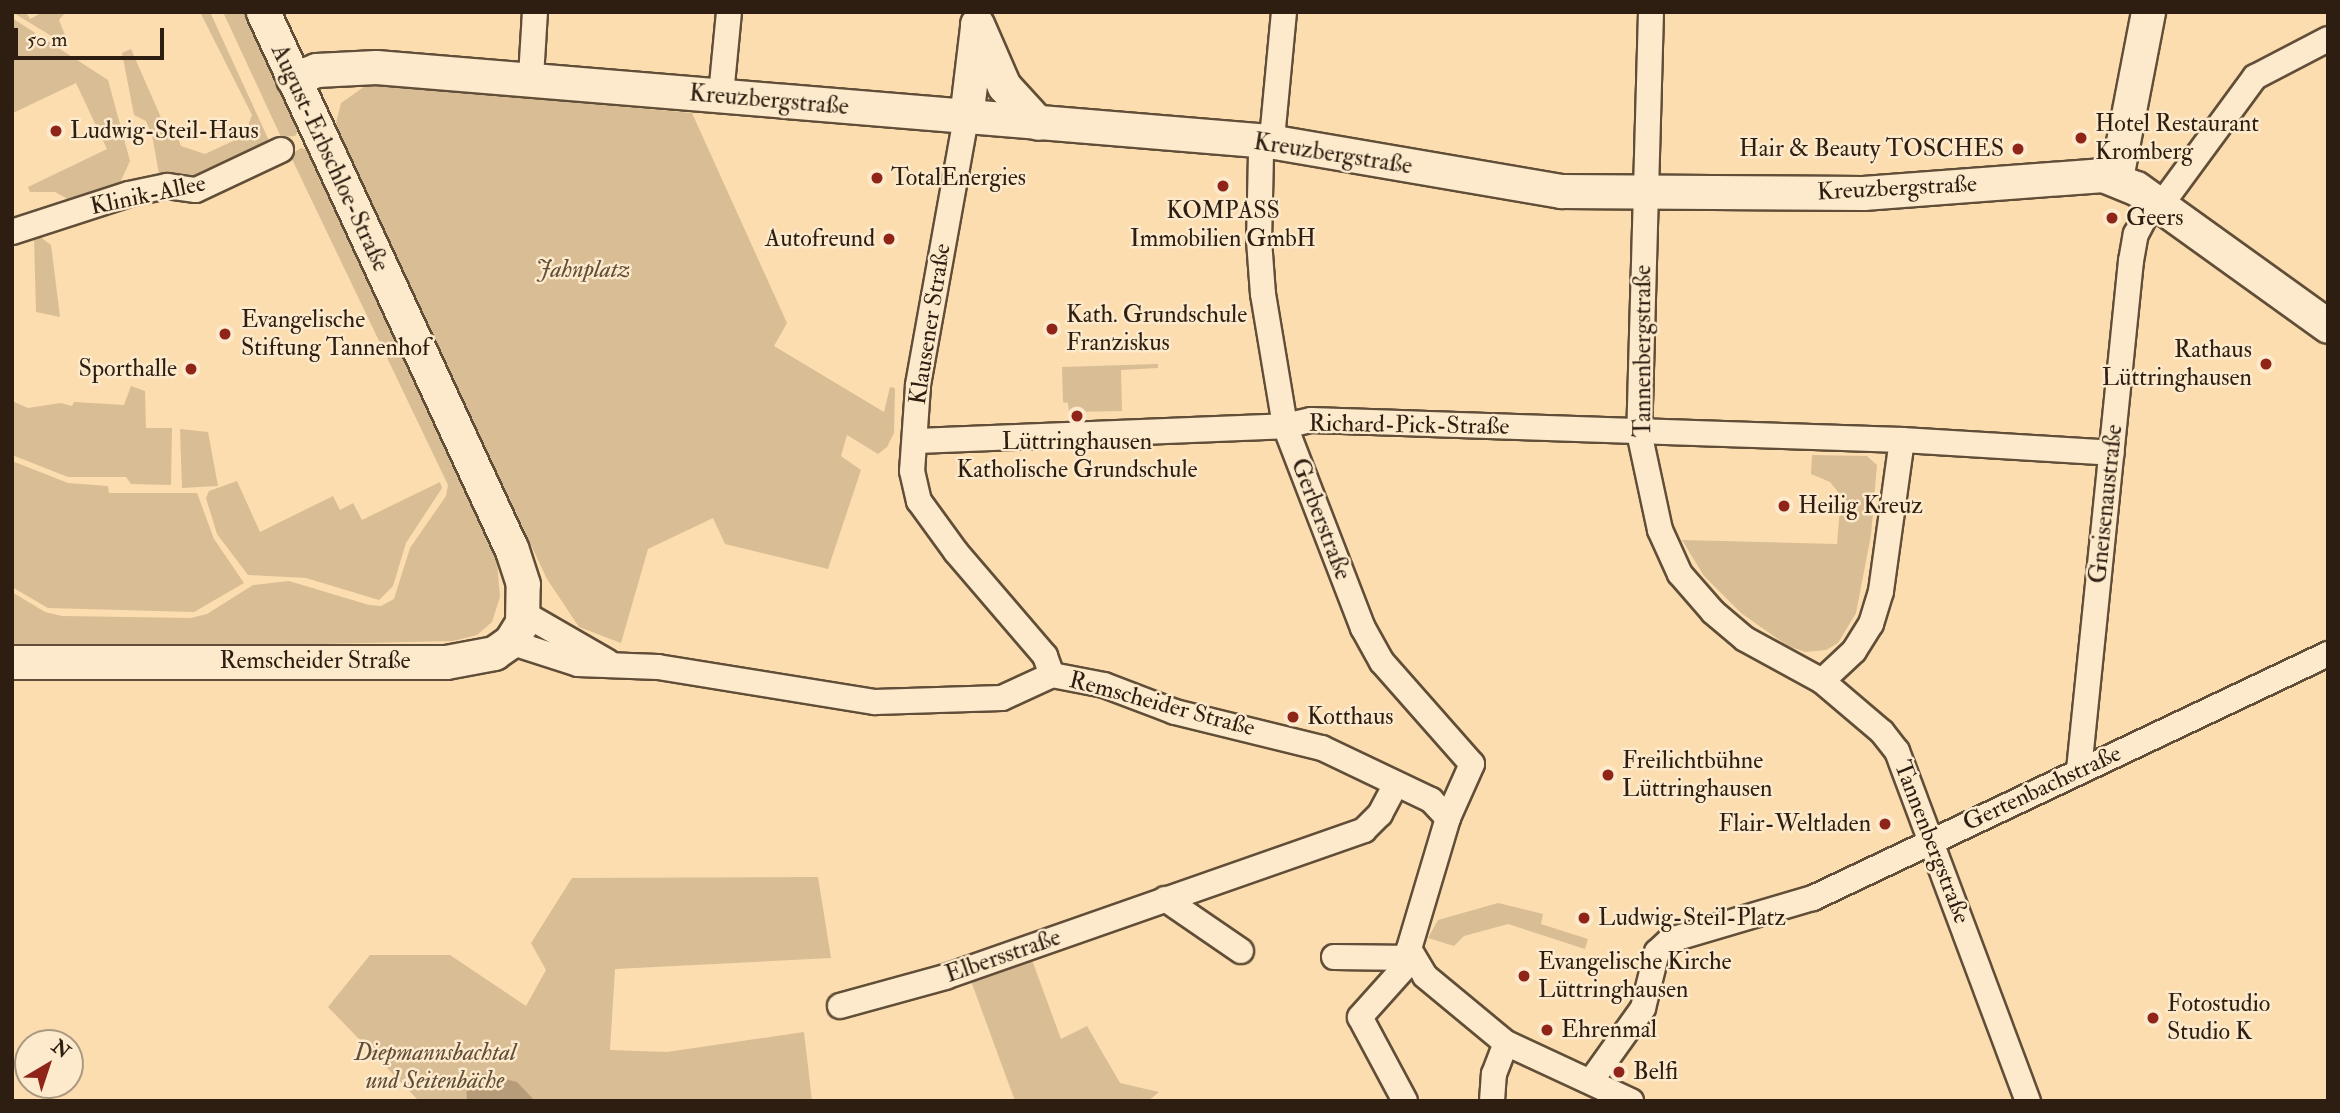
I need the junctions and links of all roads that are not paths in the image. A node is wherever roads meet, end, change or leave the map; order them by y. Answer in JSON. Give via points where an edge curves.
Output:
{"nodes":[{"id":1,"x":263,"y":12,"type":"edge"},
{"id":2,"x":535,"y":12,"type":"edge"},
{"id":3,"x":729,"y":12,"type":"edge"},
{"id":4,"x":1284,"y":12,"type":"edge"},
{"id":5,"x":1651,"y":12,"type":"edge"},
{"id":6,"x":2148,"y":12,"type":"edge"},
{"id":7,"x":978,"y":18,"type":"edge"},
{"id":8,"x":2328,"y":39,"type":"edge"},
{"id":9,"x":531,"y":77,"type":"junction"},
{"id":10,"x":293,"y":79,"type":"junction"},
{"id":11,"x":721,"y":95,"type":"junction"},
{"id":12,"x":966,"y":118,"type":"junction"},
{"id":13,"x":1038,"y":123,"type":"junction"},
{"id":14,"x":1269,"y":141,"type":"junction"},
{"id":15,"x":281,"y":150,"type":"dead end"},
{"id":16,"x":2116,"y":178,"type":"junction"},
{"id":17,"x":1644,"y":192,"type":"junction"},
{"id":18,"x":2157,"y":202,"type":"junction"},
{"id":19,"x":12,"y":232,"type":"edge"},
{"id":20,"x":2328,"y":326,"type":"edge"},
{"id":21,"x":1285,"y":426,"type":"junction"},
{"id":22,"x":1639,"y":432,"type":"junction"},
{"id":23,"x":1902,"y":440,"type":"junction"},
{"id":24,"x":917,"y":441,"type":"junction"},
{"id":25,"x":2112,"y":453,"type":"junction"},
{"id":26,"x":517,"y":627,"type":"junction"},
{"id":27,"x":2328,"y":654,"type":"edge"},
{"id":28,"x":12,"y":662,"type":"edge"},
{"id":29,"x":1052,"y":675,"type":"junction"},
{"id":30,"x":1822,"y":681,"type":"junction"},
{"id":31,"x":2079,"y":771,"type":"junction"},
{"id":32,"x":1395,"y":786,"type":"junction"},
{"id":33,"x":1448,"y":818,"type":"junction"},
{"id":34,"x":1931,"y":841,"type":"junction"},
{"id":35,"x":1165,"y":899,"type":"junction"},
{"id":36,"x":1241,"y":951,"type":"dead end"},
{"id":37,"x":1334,"y":957,"type":"dead end"},
{"id":38,"x":1413,"y":958,"type":"junction"},
{"id":39,"x":840,"y":1006,"type":"dead end"},
{"id":40,"x":1506,"y":1043,"type":"junction"},
{"id":41,"x":1591,"y":1081,"type":"junction"},
{"id":42,"x":1405,"y":1101,"type":"edge"},
{"id":43,"x":1492,"y":1101,"type":"edge"},
{"id":44,"x":1630,"y":1101,"type":"edge"},
{"id":45,"x":2028,"y":1101,"type":"edge"}],
"edges":[{"from":1,"to":10,"type":"main road","name":"August-Erbschloe-Straße"},
{"from":2,"to":9,"type":"street"},
{"from":3,"to":11,"type":"street"},
{"from":4,"to":14,"type":"street","name":"Gerberstraße"},
{"from":5,"to":17,"type":"street","name":"Tannenbergstraße"},
{"from":6,"to":16,"type":"main road"},
{"from":7,"to":12,"type":"main road","name":"Klausener Straße"},
{"from":7,"to":13,"type":"main road","via":[[1004,86]]},
{"from":8,"to":18,"type":"street","name":"Gneisenaustraße","via":[[2255,77]]},
{"from":9,"to":10,"type":"main road","name":"Kreuzbergstraße","via":[[351,66]]},
{"from":9,"to":11,"type":"main road","name":"Kreuzbergstraße"},
{"from":10,"to":26,"type":"main road","name":"August-Erbschloe-Straße","via":[[512,548],[523,584]]},
{"from":11,"to":12,"type":"main road","name":"Kreuzbergstraße"},
{"from":12,"to":13,"type":"main road","name":"Kreuzbergstraße"},
{"from":12,"to":24,"type":"street","name":"Klausener Straße","via":[[918,386]]},
{"from":13,"to":14,"type":"main road","name":"Kreuzbergstraße"},
{"from":14,"to":17,"type":"main road","name":"Kreuzbergstraße","via":[[1560,191]]},
{"from":14,"to":21,"type":"street","name":"Gerberstraße","via":[[1261,154],[1259,240],[1263,294]]},
{"from":15,"to":19,"type":"street","name":"Klinik-Allee","via":[[196,190],[167,186],[130,194]]},
{"from":16,"to":17,"type":"main road","name":"Kreuzbergstraße","via":[[2072,174],[1863,193]]},
{"from":16,"to":18,"type":"main road","name":"Kreuzbergstraße"},
{"from":17,"to":22,"type":"street","name":"Tannenbergstraße"},
{"from":18,"to":20,"type":"main road","name":"Kreuzbergstraße"},
{"from":18,"to":25,"type":"street","name":"Gneisenaustraße","via":[[2136,234],[2131,261]]},
{"from":21,"to":22,"type":"street","name":"Richard-Pick-Straße","via":[[1311,420]]},
{"from":21,"to":24,"type":"street","name":"Richard-Pick-Straße"},
{"from":21,"to":33,"type":"street","name":"Gerberstraße","via":[[1375,650],[1472,764]]},
{"from":22,"to":23,"type":"street","name":"Richard-Pick-Straße"},
{"from":22,"to":30,"type":"street","name":"Tannenbergstraße","via":[[1660,530],[1680,574],[1745,639]]},
{"from":23,"to":25,"type":"street","name":"Richard-Pick-Straße"},
{"from":23,"to":30,"type":"street","via":[[1881,591],[1871,624],[1854,651]]},
{"from":24,"to":29,"type":"street","name":"Klausener Straße","via":[[912,471],[919,500],[956,552],[1045,656]]},
{"from":25,"to":31,"type":"street","name":"Gneisenaustraße"},
{"from":26,"to":28,"type":"main road","name":"Remscheider Straße","via":[[494,653],[446,662]]},
{"from":26,"to":29,"type":"street","name":"Remscheider Straße","via":[[609,662],[875,702],[1002,698]]},
{"from":27,"to":31,"type":"street","name":"Gertenbachstraße"},
{"from":29,"to":32,"type":"street","name":"Remscheider Straße","via":[[1104,685],[1175,712],[1322,748]]},
{"from":30,"to":34,"type":"street","name":"Tannenbergstraße","via":[[1882,732],[1896,751]]},
{"from":31,"to":34,"type":"street","name":"Gertenbachstraße"},
{"from":32,"to":33,"type":"street","name":"Remscheider Straße","via":[[1431,800]]},
{"from":32,"to":35,"type":"street","name":"Elbersstraße","via":[[1380,814],[1364,830]]},
{"from":33,"to":38,"type":"street","via":[[1442,849],[1409,939]]},
{"from":34,"to":41,"type":"street","name":"Gertenbachstraße","via":[[1813,898],[1670,940],[1657,952],[1643,1008]]},
{"from":34,"to":45,"type":"street","name":"Tannenbergstraße"},
{"from":35,"to":36,"type":"street"},
{"from":35,"to":39,"type":"street","name":"Elbersstraße","via":[[945,976]]},
{"from":37,"to":38,"type":"street"},
{"from":38,"to":40,"type":"street","via":[[1462,1010]]},
{"from":38,"to":42,"type":"street","via":[[1360,1017]]},
{"from":40,"to":41,"type":"street"},
{"from":40,"to":43,"type":"street","via":[[1494,1074]]},
{"from":41,"to":44,"type":"street"}]}
